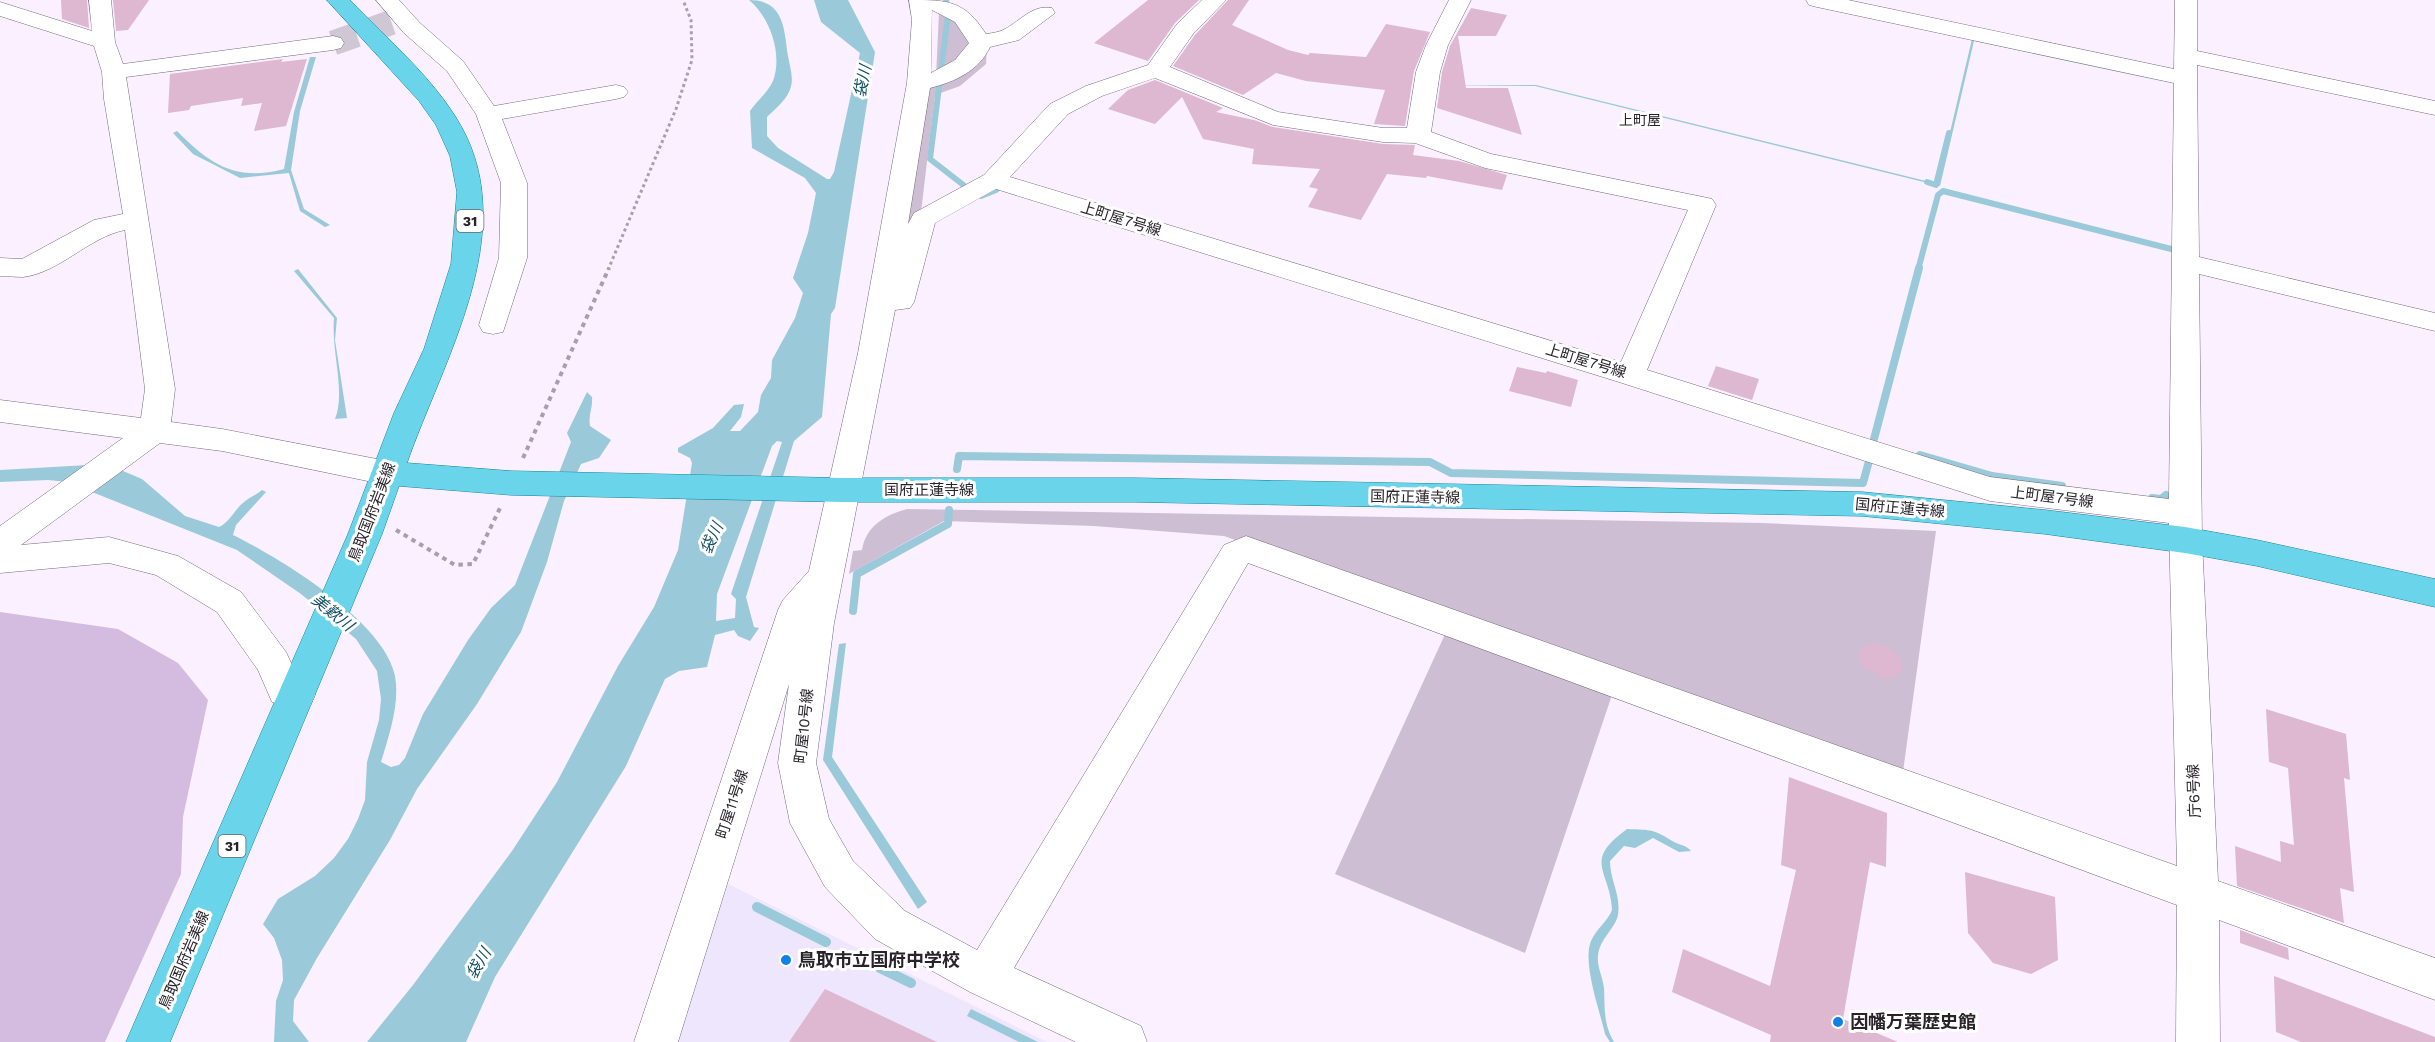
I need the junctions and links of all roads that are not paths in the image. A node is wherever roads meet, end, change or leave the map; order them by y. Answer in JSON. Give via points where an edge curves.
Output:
{"nodes":[{"id":1,"x":100,"y":0,"type":"edge"},
{"id":2,"x":338,"y":0,"type":"edge"},
{"id":3,"x":920,"y":0,"type":"edge"},
{"id":4,"x":1215,"y":0,"type":"edge"},
{"id":5,"x":1460,"y":0,"type":"edge"},
{"id":6,"x":1817,"y":0,"type":"edge"},
{"id":7,"x":2186,"y":0,"type":"edge"},
{"id":8,"x":396,"y":4,"type":"edge"},
{"id":9,"x":0,"y":9,"type":"edge"},
{"id":10,"x":1044,"y":14,"type":"dead end"},
{"id":11,"x":104,"y":42,"type":"junction"},
{"id":12,"x":333,"y":43,"type":"tunnel mouth"},
{"id":13,"x":980,"y":43,"type":"junction"},
{"id":14,"x":2185,"y":67,"type":"junction"},
{"id":15,"x":1156,"y":70,"type":"junction"},
{"id":16,"x":919,"y":84,"type":"junction"},
{"id":17,"x":115,"y":85,"type":"junction"},
{"id":18,"x":616,"y":92,"type":"dead end"},
{"id":19,"x":2435,"y":108,"type":"edge"},
{"id":20,"x":488,"y":114,"type":"junction"},
{"id":21,"x":1418,"y":136,"type":"junction"},
{"id":22,"x":993,"y":180,"type":"junction"},
{"id":23,"x":137,"y":220,"type":"junction"},
{"id":24,"x":2184,"y":262,"type":"junction"},
{"id":25,"x":0,"y":267,"type":"edge"},
{"id":26,"x":2435,"y":322,"type":"edge"},
{"id":27,"x":493,"y":325,"type":"dead end"},
{"id":28,"x":873,"y":353,"type":"junction"},
{"id":29,"x":1630,"y":375,"type":"junction"},
{"id":30,"x":0,"y":411,"type":"edge"},
{"id":31,"x":155,"y":431,"type":"junction"},
{"id":32,"x":387,"y":473,"type":"junction"},
{"id":33,"x":842,"y":490,"type":"junction"},
{"id":34,"x":2185,"y":526,"type":"junction"},
{"id":35,"x":0,"y":543,"type":"edge"},
{"id":36,"x":0,"y":560,"type":"edge"},
{"id":37,"x":825,"y":576,"type":"junction"},
{"id":38,"x":2435,"y":593,"type":"edge"},
{"id":39,"x":297,"y":694,"type":"junction"},
{"id":40,"x":2198,"y":894,"type":"junction"},
{"id":41,"x":985,"y":977,"type":"junction"},
{"id":42,"x":2435,"y":979,"type":"edge"},
{"id":43,"x":148,"y":1042,"type":"edge"},
{"id":44,"x":656,"y":1042,"type":"edge"},
{"id":45,"x":1125,"y":1042,"type":"edge"},
{"id":46,"x":2198,"y":1042,"type":"edge"}],
"edges":[{"from":1,"to":11,"type":"street"},
{"from":2,"to":32,"type":"main road","name":"鳥取国府岩美線","number":"31","via":[[428,96],[448,125],[463,156],[470,192],[465,264],[438,349]]},
{"from":3,"to":13,"type":"street","via":[[943,5],[968,19]]},
{"from":3,"to":16,"type":"street","name":"町屋10号線","via":[[923,20]]},
{"from":4,"to":15,"type":"street","via":[[1185,29]]},
{"from":5,"to":21,"type":"street","via":[[1428,72]]},
{"from":6,"to":14,"type":"street"},
{"from":7,"to":14,"type":"street","name":"庁6号線"},
{"from":8,"to":20,"type":"street","via":[[412,28],[455,66]]},
{"from":9,"to":11,"type":"street"},
{"from":10,"to":13,"type":"street","via":[[1011,35]]},
{"from":11,"to":17,"type":"street"},
{"from":12,"to":17,"type":"street"},
{"from":13,"to":16,"type":"street","via":[[963,64],[940,78]]},
{"from":14,"to":19,"type":"street"},
{"from":14,"to":24,"type":"street","name":"庁6号線"},
{"from":15,"to":21,"type":"street","via":[[1273,118],[1383,135]]},
{"from":15,"to":22,"type":"street","via":[[1094,91],[1059,109]]},
{"from":16,"to":28,"type":"street","name":"町屋10号線"},
{"from":17,"to":23,"type":"street"},
{"from":18,"to":20,"type":"street"},
{"from":20,"to":27,"type":"street","via":[[514,183],[513,258]]},
{"from":21,"to":29,"type":"street","via":[[1485,160],[1703,205]]},
{"from":22,"to":28,"type":"street","via":[[923,219],[894,322]]},
{"from":22,"to":29,"type":"street","name":"上町屋7号線"},
{"from":23,"to":25,"type":"street","via":[[103,226],[31,266]]},
{"from":23,"to":31,"type":"street","via":[[160,389]]},
{"from":24,"to":26,"type":"street"},
{"from":24,"to":34,"type":"street","name":"庁6号線"},
{"from":28,"to":33,"type":"street","name":"町屋10号線"},
{"from":29,"to":34,"type":"street","name":"上町屋7号線","via":[[1990,489]]},
{"from":30,"to":31,"type":"street"},
{"from":31,"to":32,"type":"street","via":[[222,440]]},
{"from":31,"to":35,"type":"street"},
{"from":32,"to":33,"type":"main road","name":"国府正蓮寺線","via":[[521,483]]},
{"from":32,"to":39,"type":"main road","name":"鳥取国府岩美線","number":"31","via":[[369,526]]},
{"from":33,"to":34,"type":"main road","name":"国府正蓮寺線","via":[[1135,490],[1862,504],[2045,522]]},
{"from":33,"to":37,"type":"street","name":"町屋10号線"},
{"from":34,"to":38,"type":"main road","name":"国府正蓮寺線","via":[[2258,553]]},
{"from":34,"to":40,"type":"street","name":"庁6号線"},
{"from":36,"to":39,"type":"street","via":[[109,550],[166,565],[229,602],[273,663],[285,691]]},
{"from":37,"to":41,"type":"street","name":"町屋10号線","via":[[797,763],[810,823],[839,874],[890,925]]},
{"from":37,"to":44,"type":"street","name":"町屋11号線","via":[[795,610]]},
{"from":39,"to":43,"type":"main road","name":"鳥取国府岩美線","number":"31"},
{"from":40,"to":41,"type":"street","via":[[1246,549],[1236,554]]},
{"from":40,"to":42,"type":"street"},
{"from":40,"to":46,"type":"street","name":"庁6号線"},
{"from":41,"to":45,"type":"street","name":"町屋10号線"}]}
